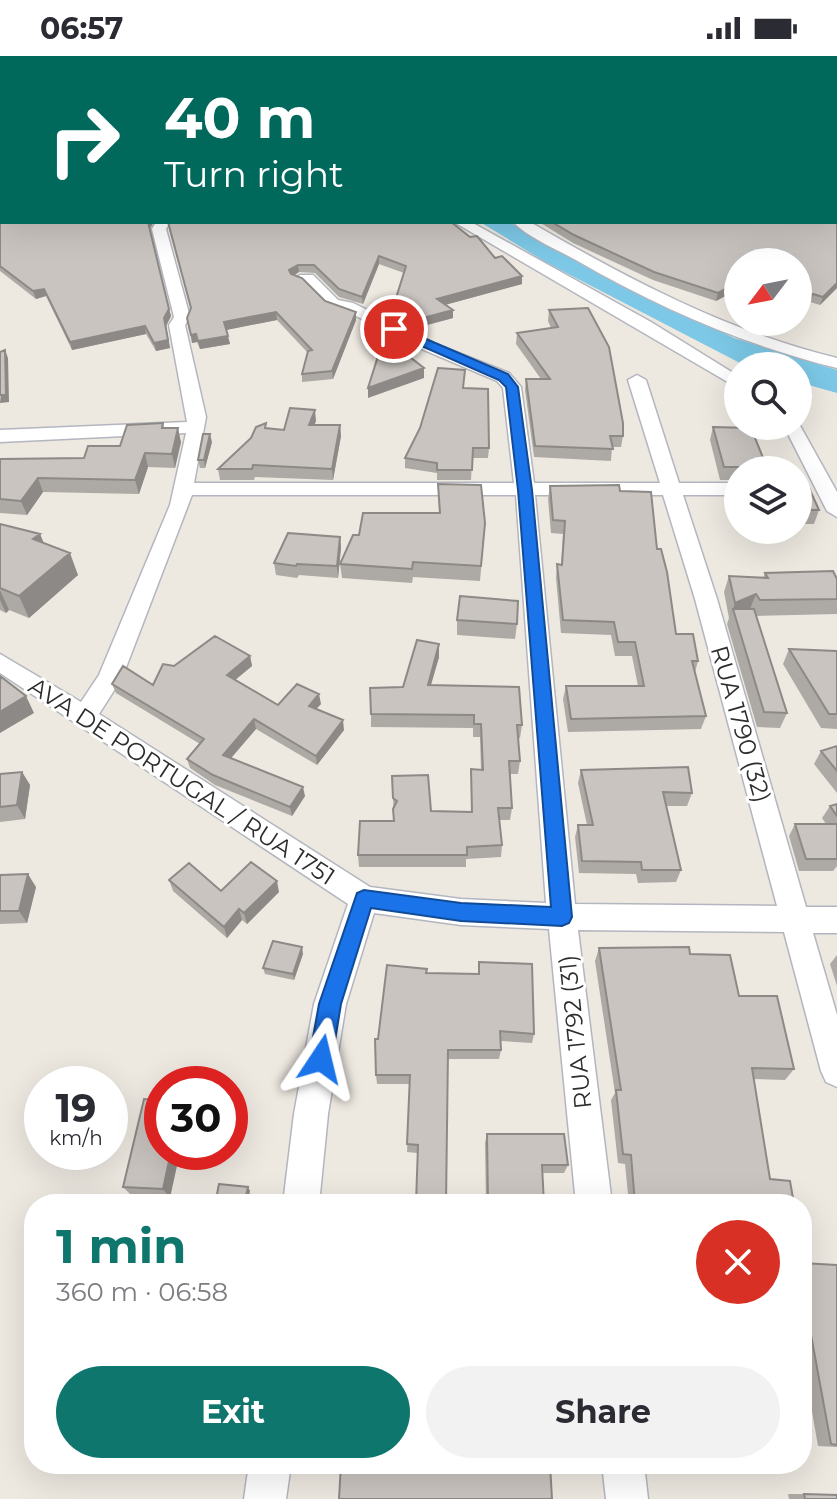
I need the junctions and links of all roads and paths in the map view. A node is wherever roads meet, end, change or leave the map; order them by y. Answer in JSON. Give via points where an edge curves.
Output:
{"nodes":[{"id":1,"x":162,"y":224,"type":"edge"},
{"id":2,"x":465,"y":224,"type":"edge"},
{"id":3,"x":523,"y":224,"type":"edge"},
{"id":4,"x":300,"y":279,"type":"edge"},
{"id":5,"x":837,"y":363,"type":"edge"},
{"id":6,"x":724,"y":374,"type":"edge"},
{"id":7,"x":637,"y":380,"type":"dead end"},
{"id":8,"x":196,"y":427,"type":"junction"},
{"id":9,"x":0,"y":436,"type":"edge"},
{"id":10,"x":800,"y":440,"type":"edge"},
{"id":11,"x":812,"y":486,"type":"edge"},
{"id":12,"x":825,"y":486,"type":"junction"},
{"id":13,"x":183,"y":489,"type":"junction"},
{"id":14,"x":724,"y":489,"type":"edge"},
{"id":15,"x":525,"y":490,"type":"junction"},
{"id":16,"x":673,"y":491,"type":"junction"},
{"id":17,"x":837,"y":511,"type":"edge"},
{"id":18,"x":0,"y":662,"type":"edge"},
{"id":19,"x":83,"y":718,"type":"junction"},
{"id":20,"x":364,"y":899,"type":"junction"},
{"id":21,"x":562,"y":917,"type":"junction"},
{"id":22,"x":796,"y":920,"type":"junction"},
{"id":23,"x":837,"y":920,"type":"edge"},
{"id":24,"x":837,"y":1071,"type":"edge"},
{"id":25,"x":302,"y":1194,"type":"edge"},
{"id":26,"x":593,"y":1194,"type":"edge"},
{"id":27,"x":269,"y":1474,"type":"edge"},
{"id":28,"x":624,"y":1474,"type":"edge"},
{"id":29,"x":265,"y":1499,"type":"edge"},
{"id":30,"x":627,"y":1499,"type":"edge"}],
"edges":[{"from":1,"to":8,"type":"street","via":[[182,317],[177,325]]},
{"from":2,"to":6,"type":"street"},
{"from":3,"to":5,"type":"street","via":[[581,260],[699,319]]},
{"from":4,"to":15,"type":"street","name":"RUA 1792 (31)","via":[[308,278],[333,304],[348,306],[503,377],[512,387]]},
{"from":7,"to":16,"type":"street","name":"RUA 1790 (32)"},
{"from":8,"to":9,"type":"street"},
{"from":8,"to":13,"type":"street"},
{"from":10,"to":12,"type":"street"},
{"from":11,"to":12,"type":"street"},
{"from":12,"to":17,"type":"street"},
{"from":13,"to":15,"type":"street"},
{"from":13,"to":19,"type":"street","via":[[115,666]]},
{"from":14,"to":16,"type":"street"},
{"from":15,"to":16,"type":"street"},
{"from":15,"to":21,"type":"street","name":"RUA 1792 (31)"},
{"from":16,"to":22,"type":"street","name":"RUA 1790 (32)"},
{"from":18,"to":19,"type":"street","name":"AVA DE PORTUGAL / RUA 1751"},
{"from":19,"to":20,"type":"street","name":"AVA DE PORTUGAL / RUA 1751"},
{"from":20,"to":21,"type":"street","via":[[461,912]]},
{"from":20,"to":25,"type":"street","via":[[330,1004]]},
{"from":21,"to":22,"type":"street"},
{"from":21,"to":26,"type":"street","name":"RUA 1792 (31)"},
{"from":22,"to":23,"type":"street"},
{"from":22,"to":24,"type":"street","name":"RUA 1790 (32)"},
{"from":27,"to":29,"type":"street"},
{"from":28,"to":30,"type":"street"}]}
